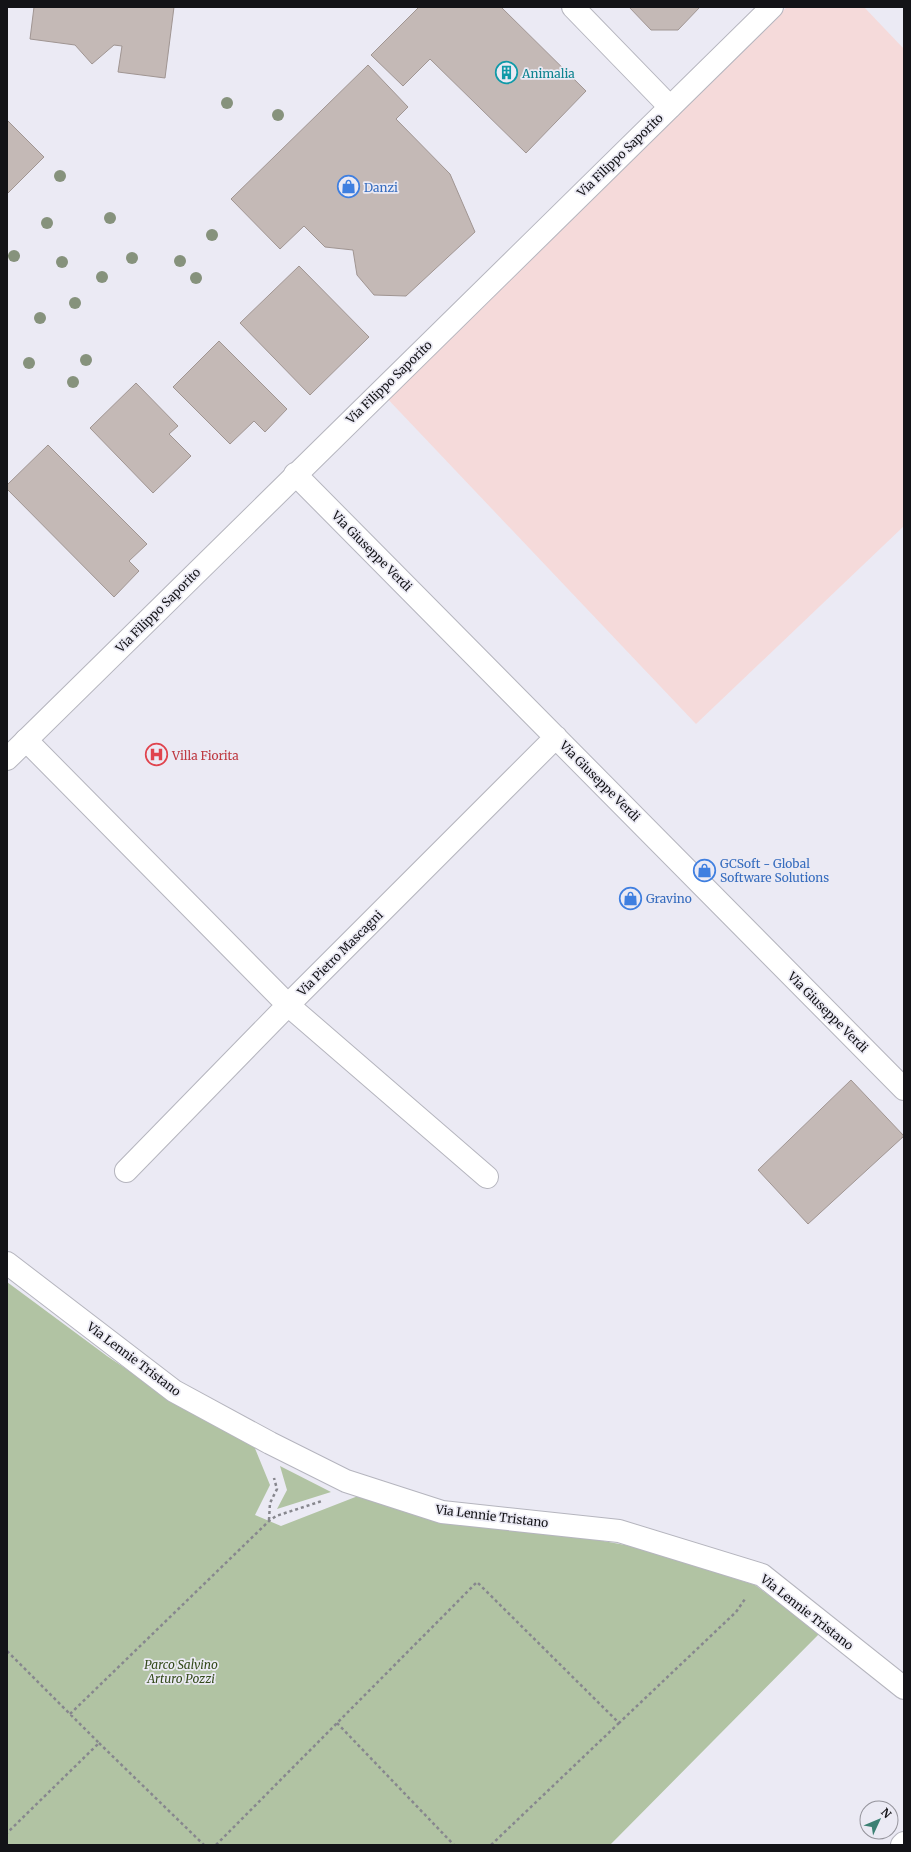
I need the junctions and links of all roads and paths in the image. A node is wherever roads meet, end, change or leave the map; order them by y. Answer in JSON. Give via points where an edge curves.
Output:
{"nodes":[{"id":1,"x":573,"y":7,"type":"edge"},
{"id":2,"x":772,"y":7,"type":"edge"},
{"id":3,"x":670,"y":107,"type":"junction"},
{"id":4,"x":295,"y":474,"type":"junction"},
{"id":5,"x":556,"y":737,"type":"junction"},
{"id":6,"x":26,"y":740,"type":"junction"},
{"id":7,"x":7,"y":759,"type":"edge"},
{"id":8,"x":288,"y":1006,"type":"junction"},
{"id":9,"x":904,"y":1089,"type":"edge"},
{"id":10,"x":126,"y":1171,"type":"dead end"},
{"id":11,"x":487,"y":1177,"type":"dead end"},
{"id":12,"x":7,"y":1263,"type":"edge"},
{"id":13,"x":273,"y":1476,"type":"dead end"},
{"id":14,"x":326,"y":1500,"type":"dead end"},
{"id":15,"x":269,"y":1521,"type":"junction"},
{"id":16,"x":762,"y":1575,"type":"junction"},
{"id":17,"x":7,"y":1651,"type":"edge"},
{"id":18,"x":904,"y":1688,"type":"edge"},
{"id":19,"x":70,"y":1714,"type":"junction"},
{"id":20,"x":337,"y":1723,"type":"junction"},
{"id":21,"x":619,"y":1723,"type":"junction"},
{"id":22,"x":99,"y":1743,"type":"junction"},
{"id":23,"x":7,"y":1833,"type":"edge"},
{"id":24,"x":204,"y":1845,"type":"edge"},
{"id":25,"x":216,"y":1845,"type":"edge"},
{"id":26,"x":454,"y":1845,"type":"edge"},
{"id":27,"x":491,"y":1845,"type":"edge"}],
"edges":[{"from":1,"to":3,"type":"street"},
{"from":2,"to":3,"type":"street","name":"Via Filippo Saporito"},
{"from":3,"to":4,"type":"street","name":"Via Filippo Saporito"},
{"from":4,"to":5,"type":"street","name":"Via Giuseppe Verdi"},
{"from":4,"to":6,"type":"street","name":"Via Filippo Saporito"},
{"from":5,"to":8,"type":"street","name":"Via Pietro Mascagni"},
{"from":5,"to":9,"type":"street","name":"Via Giuseppe Verdi"},
{"from":6,"to":7,"type":"street","name":"Via Filippo Saporito"},
{"from":6,"to":8,"type":"street"},
{"from":8,"to":10,"type":"street","name":"Via Pietro Mascagni"},
{"from":8,"to":11,"type":"street"},
{"from":12,"to":16,"type":"street","name":"Via Lennie Tristano","via":[[174,1391],[346,1481],[442,1512],[619,1531]]},
{"from":13,"to":15,"type":"path","via":[[277,1489],[270,1503]]},
{"from":14,"to":15,"type":"path","via":[[276,1516]]},
{"from":15,"to":19,"type":"path"},
{"from":16,"to":18,"type":"street","name":"Via Lennie Tristano"},
{"from":16,"to":21,"type":"path","via":[[736,1612]]},
{"from":17,"to":19,"type":"path"},
{"from":19,"to":22,"type":"path"},
{"from":20,"to":21,"type":"path","via":[[477,1582]]},
{"from":20,"to":25,"type":"path"},
{"from":20,"to":26,"type":"path"},
{"from":21,"to":27,"type":"path"},
{"from":22,"to":23,"type":"path"},
{"from":22,"to":24,"type":"path"}]}
